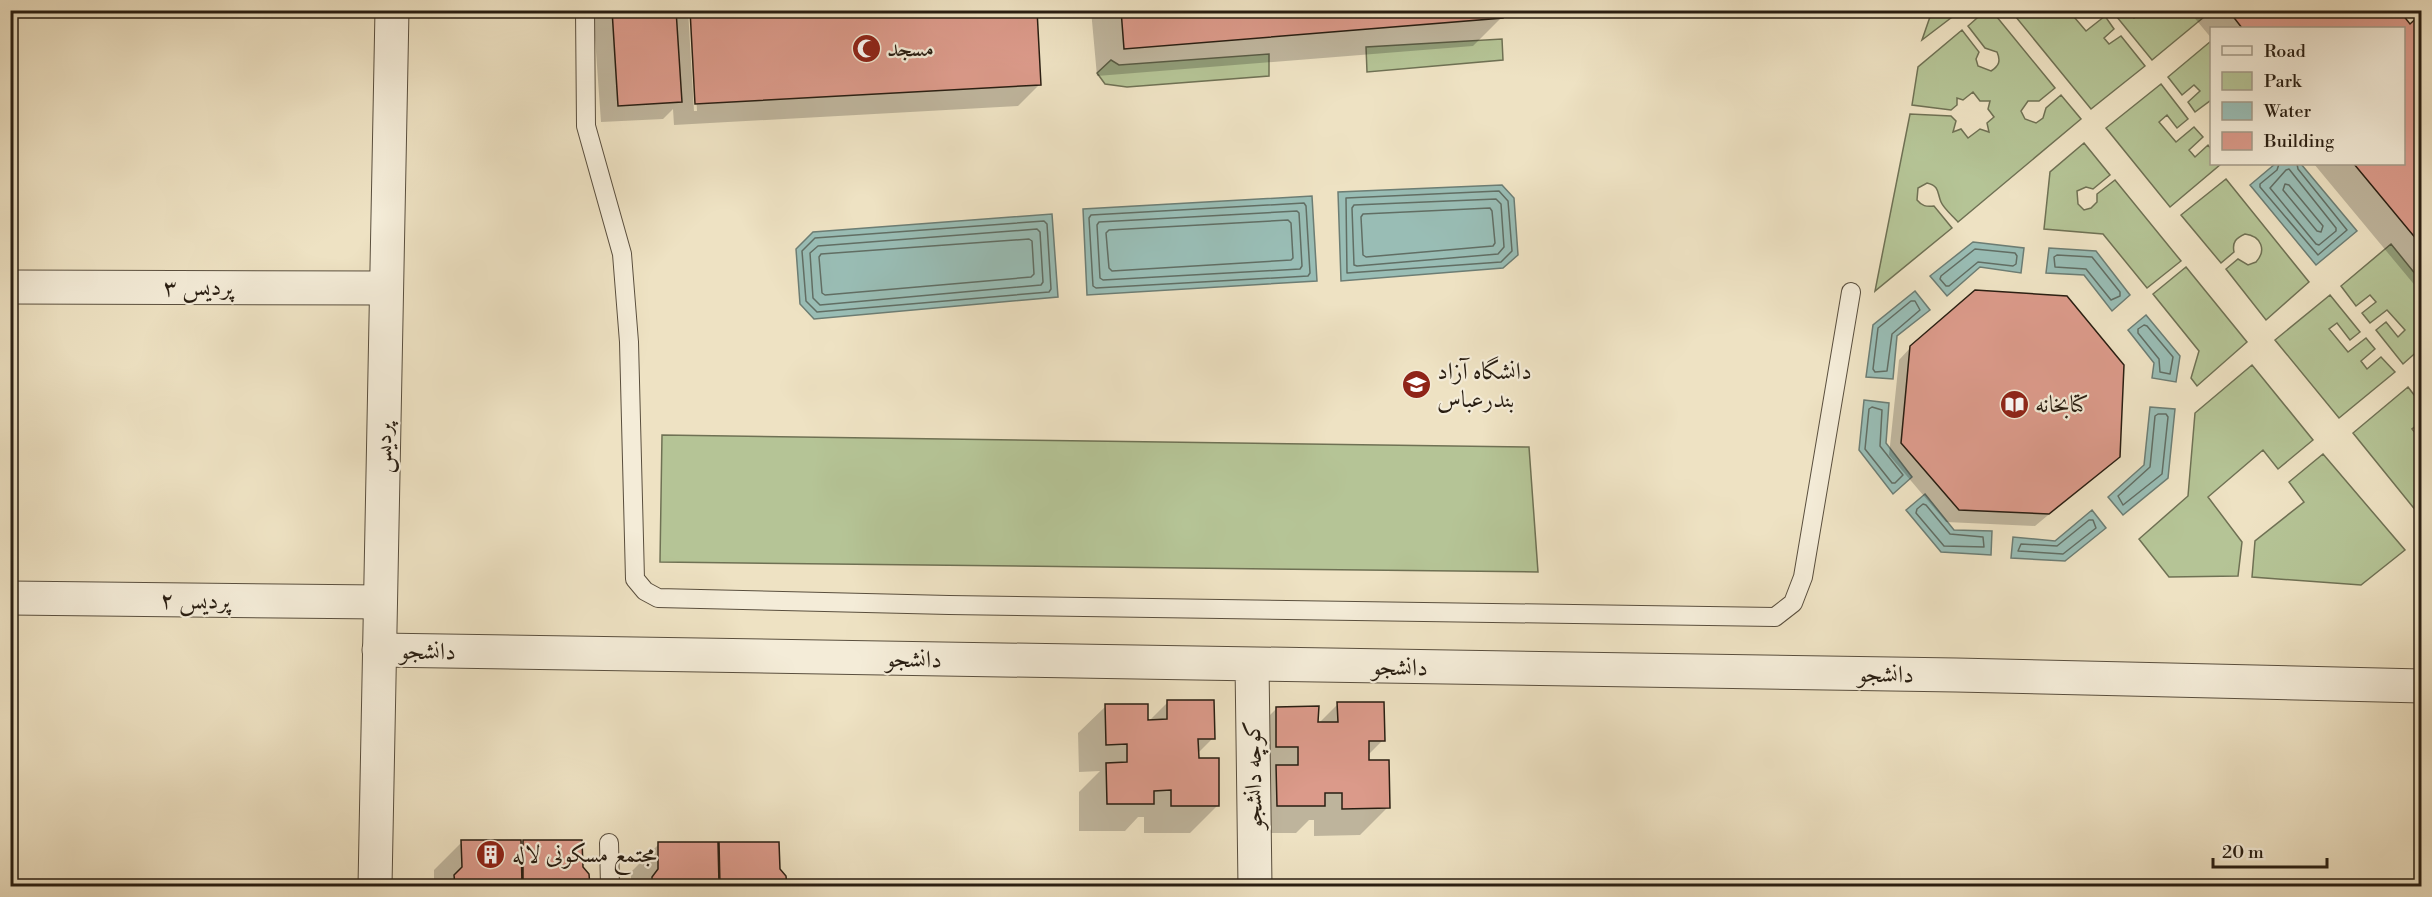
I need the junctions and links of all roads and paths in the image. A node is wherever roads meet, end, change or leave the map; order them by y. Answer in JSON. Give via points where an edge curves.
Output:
{"nodes":[{"id":1,"x":392,"y":10,"type":"edge"},
{"id":2,"x":585,"y":10,"type":"edge"},
{"id":3,"x":10,"y":287,"type":"edge"},
{"id":4,"x":386,"y":288,"type":"junction"},
{"id":5,"x":1851,"y":292,"type":"dead end"},
{"id":6,"x":10,"y":598,"type":"edge"},
{"id":7,"x":380,"y":602,"type":"junction"},
{"id":8,"x":379,"y":650,"type":"junction"},
{"id":9,"x":1252,"y":664,"type":"junction"},
{"id":10,"x":2421,"y":686,"type":"edge"},
{"id":11,"x":609,"y":843,"type":"dead end"},
{"id":12,"x":375,"y":886,"type":"edge"},
{"id":13,"x":610,"y":886,"type":"edge"},
{"id":14,"x":1255,"y":886,"type":"edge"}],
"edges":[{"from":1,"to":4,"type":"street","name":"پردیس"},
{"from":2,"to":5,"type":"lane","via":[[586,126],[622,254],[629,342],[635,579],[658,598],[1774,617],[1793,603],[1803,577]]},
{"from":3,"to":4,"type":"street","name":"پردیس ۳"},
{"from":4,"to":7,"type":"street","name":"پردیس"},
{"from":6,"to":7,"type":"street","name":"پردیس ۲"},
{"from":7,"to":8,"type":"street","name":"پردیس"},
{"from":8,"to":9,"type":"street","name":"دانشجو"},
{"from":8,"to":12,"type":"street","name":"پردیس"},
{"from":9,"to":10,"type":"street","name":"دانشجو"},
{"from":9,"to":14,"type":"street","name":"کوچه دانشجو"},
{"from":11,"to":13,"type":"lane"}]}
